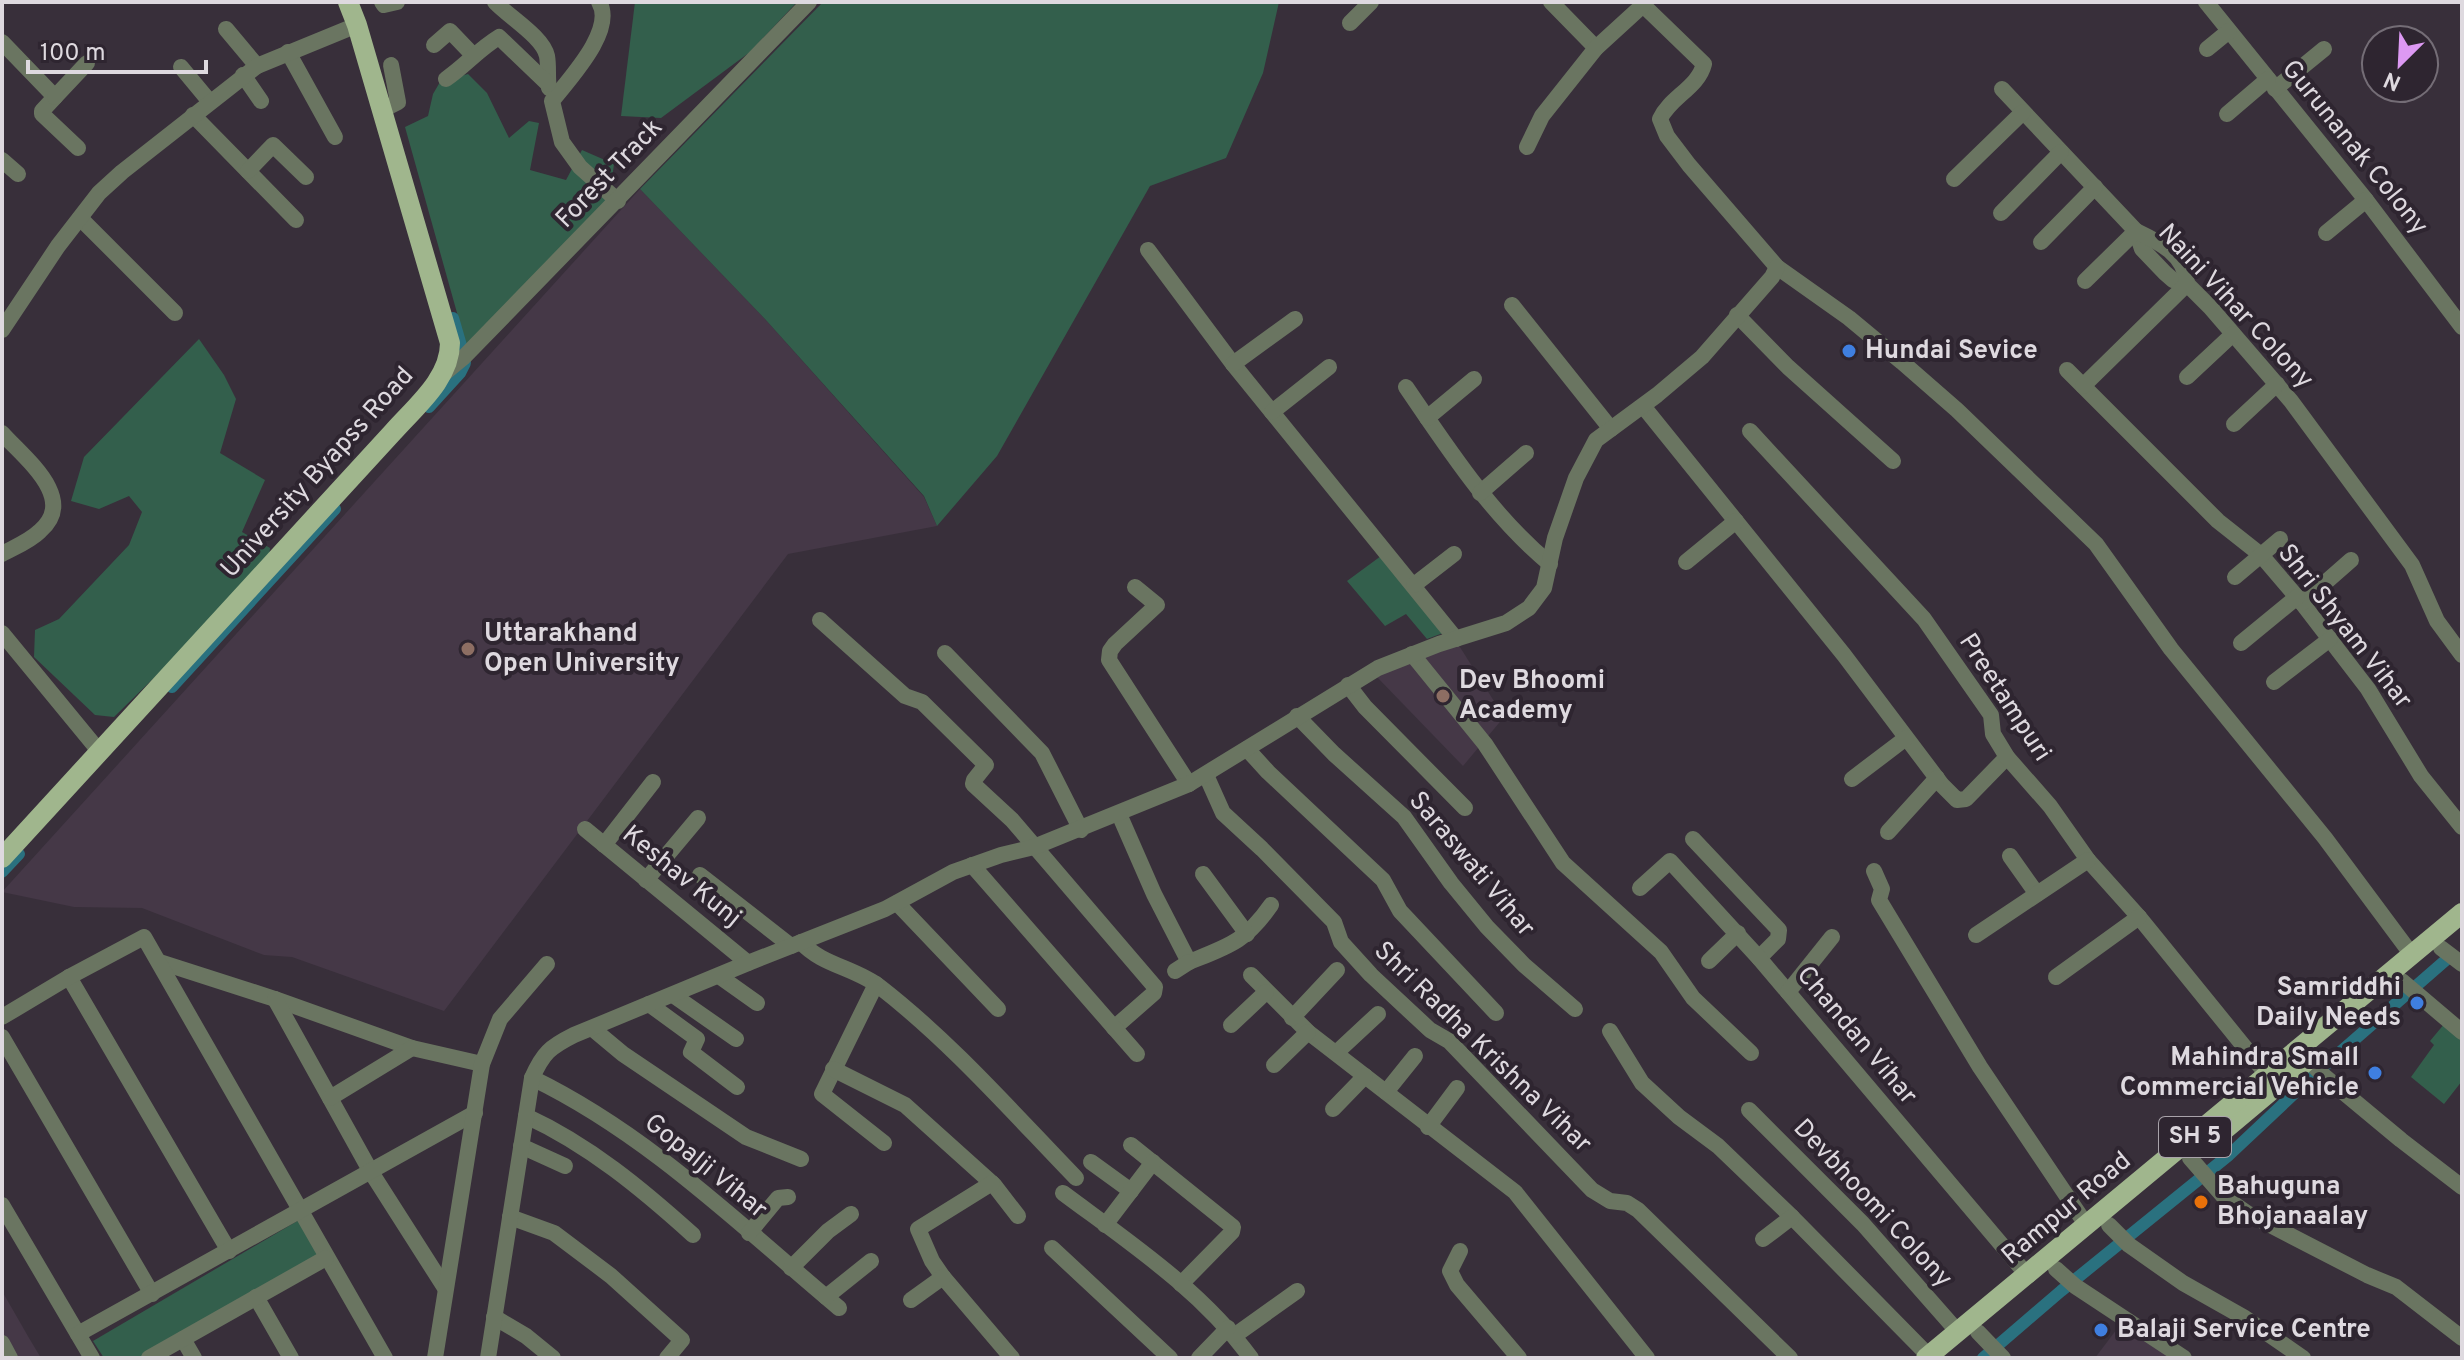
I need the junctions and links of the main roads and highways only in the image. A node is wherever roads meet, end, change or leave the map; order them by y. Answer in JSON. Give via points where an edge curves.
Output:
{"nodes":[{"id":1,"x":348,"y":2,"type":"edge"},
{"id":2,"x":2,"y":858,"type":"edge"},
{"id":3,"x":2462,"y":913,"type":"edge"},
{"id":4,"x":2462,"y":930,"type":"edge"},
{"id":5,"x":2144,"y":1188,"type":"junction"},
{"id":6,"x":1986,"y":1344,"type":"edge"},
{"id":7,"x":1934,"y":1357,"type":"edge"}],
"edges":[{"from":1,"to":2,"type":"main road","name":"University Byapss Road","via":[[388,107],[450,357],[442,375],[393,432]]},
{"from":3,"to":5,"type":"main road","name":"Rampur Road","number":"SH 5"},
{"from":4,"to":5,"type":"main road","via":[[2408,987],[2199,1169]]},
{"from":5,"to":6,"type":"main road","via":[[2120,1235]]},
{"from":5,"to":6,"type":"main road","name":"Rampur Road","number":"SH 5","via":[[2087,1226],[2028,1276]]},
{"from":6,"to":7,"type":"main road","name":"Rampur Road","number":"SH 5"}]}
